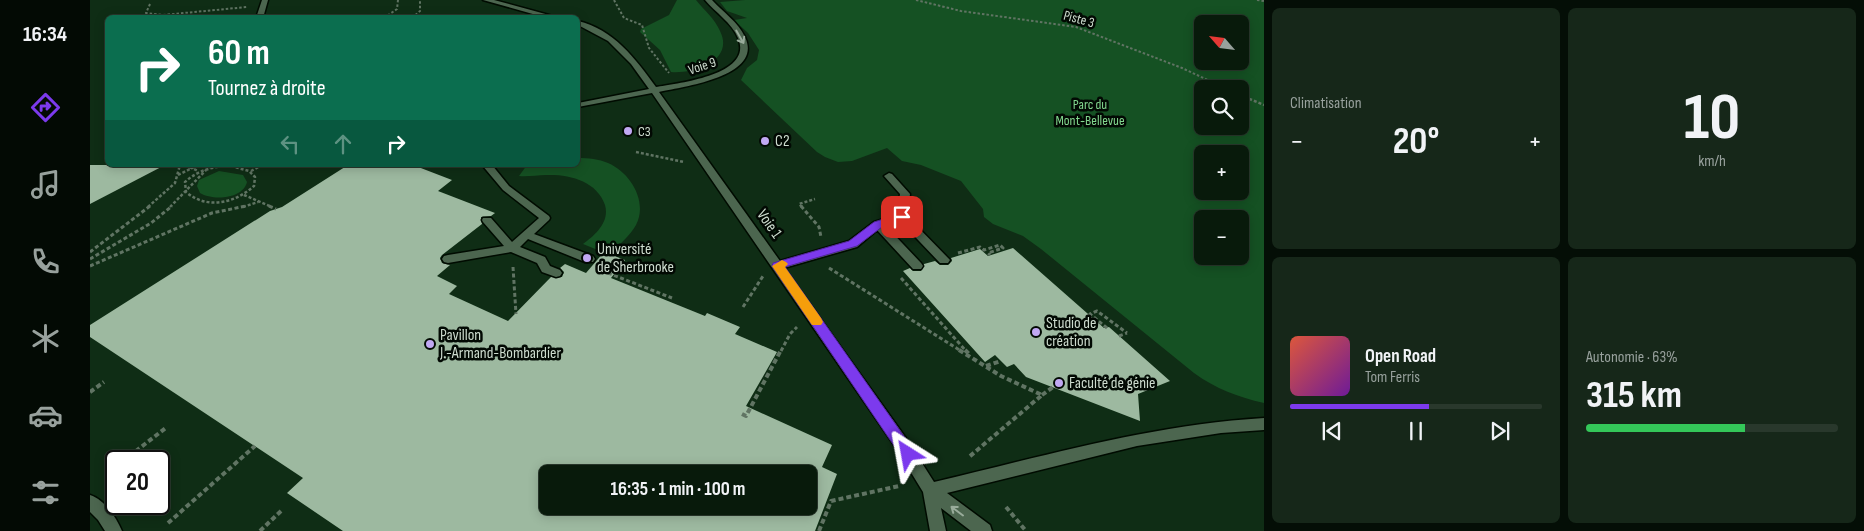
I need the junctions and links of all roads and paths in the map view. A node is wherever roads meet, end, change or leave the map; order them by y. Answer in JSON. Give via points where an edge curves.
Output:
{"nodes":[{"id":1,"x":265,"y":0,"type":"edge"},
{"id":2,"x":398,"y":0,"type":"edge"},
{"id":3,"x":420,"y":0,"type":"edge"},
{"id":4,"x":486,"y":0,"type":"edge"},
{"id":5,"x":614,"y":0,"type":"edge"},
{"id":6,"x":708,"y":0,"type":"edge"},
{"id":7,"x":916,"y":0,"type":"edge"},
{"id":8,"x":1256,"y":0,"type":"edge"},
{"id":9,"x":1264,"y":1,"type":"edge"},
{"id":10,"x":150,"y":4,"type":"dead end"},
{"id":11,"x":255,"y":6,"type":"dead end"},
{"id":12,"x":260,"y":15,"type":"edge"},
{"id":13,"x":389,"y":15,"type":"edge"},
{"id":14,"x":415,"y":15,"type":"edge"},
{"id":15,"x":545,"y":15,"type":"edge"},
{"id":16,"x":580,"y":25,"type":"edge"},
{"id":17,"x":673,"y":77,"type":"dead end"},
{"id":18,"x":1208,"y":80,"type":"edge"},
{"id":19,"x":654,"y":90,"type":"junction"},
{"id":20,"x":1249,"y":99,"type":"edge"},
{"id":21,"x":580,"y":105,"type":"edge"},
{"id":22,"x":1264,"y":105,"type":"edge"},
{"id":23,"x":636,"y":152,"type":"dead end"},
{"id":24,"x":685,"y":162,"type":"dead end"},
{"id":25,"x":180,"y":167,"type":"edge"},
{"id":26,"x":208,"y":167,"type":"edge"},
{"id":27,"x":209,"y":167,"type":"edge"},
{"id":28,"x":240,"y":167,"type":"edge"},
{"id":29,"x":258,"y":167,"type":"edge"},
{"id":30,"x":489,"y":167,"type":"edge"},
{"id":31,"x":192,"y":168,"type":"joint"},
{"id":32,"x":199,"y":171,"type":"junction"},
{"id":33,"x":250,"y":171,"type":"junction"},
{"id":34,"x":178,"y":176,"type":"junction"},
{"id":35,"x":889,"y":176,"type":"dead end"},
{"id":36,"x":185,"y":182,"type":"junction"},
{"id":37,"x":175,"y":183,"type":"junction"},
{"id":38,"x":186,"y":192,"type":"junction"},
{"id":39,"x":244,"y":195,"type":"junction"},
{"id":40,"x":815,"y":199,"type":"dead end"},
{"id":41,"x":258,"y":202,"type":"junction"},
{"id":42,"x":217,"y":203,"type":"junction"},
{"id":43,"x":276,"y":209,"type":"dead end"},
{"id":44,"x":212,"y":213,"type":"junction"},
{"id":45,"x":902,"y":217,"type":"junction"},
{"id":46,"x":487,"y":220,"type":"dead end"},
{"id":47,"x":878,"y":224,"type":"junction"},
{"id":48,"x":527,"y":235,"type":"junction"},
{"id":49,"x":815,"y":241,"type":"dead end"},
{"id":50,"x":512,"y":248,"type":"junction"},
{"id":51,"x":974,"y":249,"type":"dead end"},
{"id":52,"x":90,"y":252,"type":"edge"},
{"id":53,"x":990,"y":255,"type":"dead end"},
{"id":54,"x":90,"y":259,"type":"edge"},
{"id":55,"x":448,"y":259,"type":"dead end"},
{"id":56,"x":589,"y":259,"type":"dead end"},
{"id":57,"x":944,"y":260,"type":"dead end"},
{"id":58,"x":90,"y":266,"type":"edge"},
{"id":59,"x":778,"y":266,"type":"junction"},
{"id":60,"x":916,"y":266,"type":"dead end"},
{"id":61,"x":828,"y":267,"type":"dead end"},
{"id":62,"x":895,"y":271,"type":"dead end"},
{"id":63,"x":608,"y":272,"type":"dead end"},
{"id":64,"x":556,"y":273,"type":"dead end"},
{"id":65,"x":763,"y":276,"type":"dead end"},
{"id":66,"x":672,"y":298,"type":"dead end"},
{"id":67,"x":743,"y":307,"type":"dead end"},
{"id":68,"x":516,"y":314,"type":"dead end"},
{"id":69,"x":797,"y":327,"type":"dead end"},
{"id":70,"x":1107,"y":328,"type":"dead end"},
{"id":71,"x":1119,"y":336,"type":"dead end"},
{"id":72,"x":974,"y":359,"type":"junction"},
{"id":73,"x":1001,"y":361,"type":"dead end"},
{"id":74,"x":986,"y":366,"type":"junction"},
{"id":75,"x":104,"y":382,"type":"dead end"},
{"id":76,"x":1053,"y":387,"type":"dead end"},
{"id":77,"x":90,"y":392,"type":"edge"},
{"id":78,"x":1042,"y":395,"type":"junction"},
{"id":79,"x":742,"y":414,"type":"dead end"},
{"id":80,"x":1264,"y":424,"type":"edge"},
{"id":81,"x":167,"y":427,"type":"dead end"},
{"id":82,"x":255,"y":446,"type":"dead end"},
{"id":83,"x":137,"y":450,"type":"edge"},
{"id":84,"x":969,"y":457,"type":"dead end"},
{"id":85,"x":899,"y":486,"type":"dead end"},
{"id":86,"x":930,"y":490,"type":"junction"},
{"id":87,"x":90,"y":502,"type":"edge"},
{"id":88,"x":1006,"y":507,"type":"dead end"},
{"id":89,"x":281,"y":511,"type":"dead end"},
{"id":90,"x":168,"y":523,"type":"dead end"},
{"id":91,"x":819,"y":528,"type":"edge"},
{"id":92,"x":114,"y":531,"type":"edge"},
{"id":93,"x":260,"y":531,"type":"edge"},
{"id":94,"x":938,"y":531,"type":"edge"},
{"id":95,"x":984,"y":531,"type":"edge"},
{"id":96,"x":1026,"y":531,"type":"edge"}],
"edges":[{"from":1,"to":12,"type":"lane"},
{"from":2,"to":13,"type":"path","via":[[397,10]]},
{"from":3,"to":14,"type":"path","via":[[420,11]]},
{"from":4,"to":15,"type":"lane"},
{"from":5,"to":17,"type":"path","via":[[624,18],[642,25],[649,48]]},
{"from":6,"to":19,"type":"lane","name":"Voie 9","one_way":true,"via":[[742,38],[743,54],[728,70],[714,77]]},
{"from":7,"to":18,"type":"path","name":"Piste 3","via":[[961,11],[1082,28]]},
{"from":8,"to":9,"type":"path"},
{"from":10,"to":11,"type":"path","via":[[146,13],[179,15]]},
{"from":16,"to":19,"type":"lane","name":"Voie 1","via":[[604,34],[617,44]]},
{"from":19,"to":21,"type":"lane"},
{"from":19,"to":59,"type":"lane","name":"Voie 1"},
{"from":20,"to":22,"type":"path"},
{"from":23,"to":24,"type":"path"},
{"from":25,"to":34,"type":"path"},
{"from":26,"to":32,"type":"path"},
{"from":27,"to":38,"type":"path"},
{"from":28,"to":33,"type":"path"},
{"from":29,"to":33,"type":"path"},
{"from":30,"to":48,"type":"lane","via":[[512,193],[545,218]]},
{"from":31,"to":32,"type":"path"},
{"from":31,"to":34,"type":"path"},
{"from":32,"to":36,"type":"path"},
{"from":33,"to":39,"type":"path","via":[[255,177],[254,186]]},
{"from":34,"to":37,"type":"path"},
{"from":35,"to":45,"type":"lane","via":[[905,194]]},
{"from":36,"to":37,"type":"path"},
{"from":36,"to":38,"type":"path"},
{"from":37,"to":52,"type":"path"},
{"from":38,"to":42,"type":"path","via":[[198,200]]},
{"from":38,"to":54,"type":"path","via":[[151,223]]},
{"from":39,"to":41,"type":"path"},
{"from":39,"to":42,"type":"path"},
{"from":40,"to":49,"type":"path","via":[[799,204],[822,234]]},
{"from":41,"to":43,"type":"path"},
{"from":41,"to":44,"type":"path"},
{"from":42,"to":44,"type":"path"},
{"from":44,"to":58,"type":"path"},
{"from":45,"to":47,"type":"lane"},
{"from":45,"to":57,"type":"lane"},
{"from":46,"to":50,"type":"lane"},
{"from":47,"to":59,"type":"lane","via":[[853,244]]},
{"from":47,"to":60,"type":"lane"},
{"from":48,"to":50,"type":"lane"},
{"from":48,"to":56,"type":"lane"},
{"from":50,"to":55,"type":"lane"},
{"from":50,"to":64,"type":"lane","via":[[540,260],[546,269]]},
{"from":50,"to":68,"type":"path"},
{"from":51,"to":53,"type":"path","via":[[980,247],[984,250],[1000,245],[1003,248],[988,253]]},
{"from":59,"to":86,"type":"lane","name":"Voie 1"},
{"from":61,"to":72,"type":"path"},
{"from":62,"to":72,"type":"path"},
{"from":63,"to":66,"type":"path"},
{"from":65,"to":67,"type":"path"},
{"from":69,"to":79,"type":"path","via":[[790,334],[746,416]]},
{"from":70,"to":71,"type":"path","via":[[1090,314],[1097,311],[1127,333]]},
{"from":72,"to":74,"type":"path"},
{"from":73,"to":74,"type":"path"},
{"from":74,"to":78,"type":"path"},
{"from":75,"to":77,"type":"path"},
{"from":76,"to":78,"type":"path"},
{"from":78,"to":84,"type":"path"},
{"from":80,"to":86,"type":"lane","via":[[1191,430],[1147,438]]},
{"from":81,"to":83,"type":"path"},
{"from":82,"to":90,"type":"path"},
{"from":85,"to":91,"type":"path","via":[[831,501]]},
{"from":86,"to":94,"type":"lane"},
{"from":95,"to":86,"type":"lane","one_way":true},
{"from":87,"to":92,"type":"lane"},
{"from":88,"to":96,"type":"path"},
{"from":89,"to":93,"type":"path"}]}
